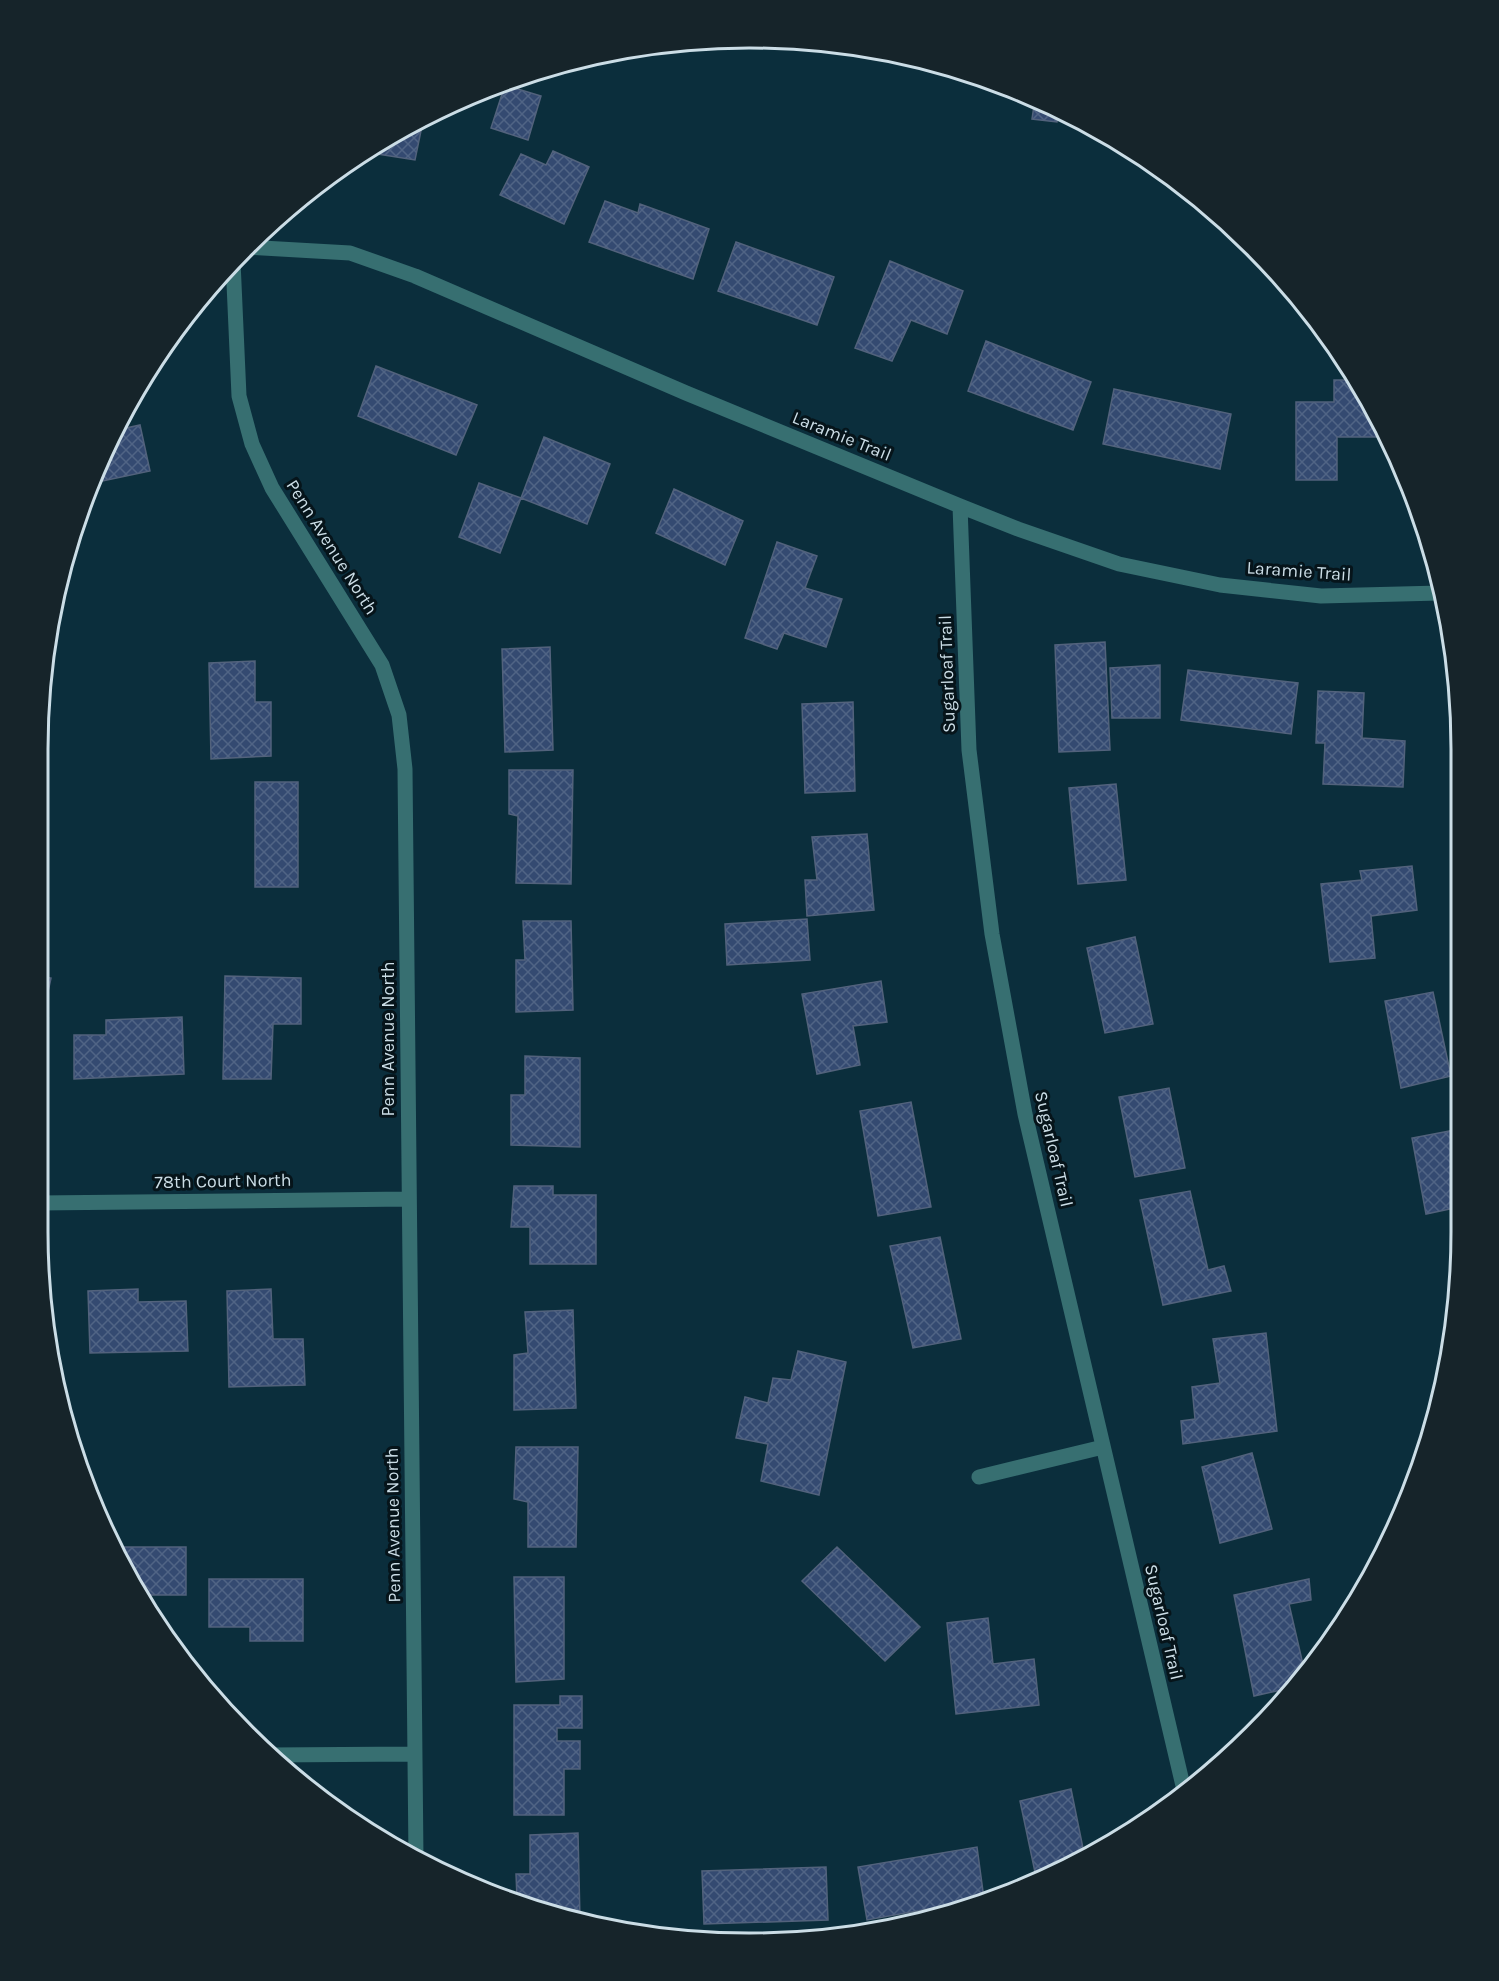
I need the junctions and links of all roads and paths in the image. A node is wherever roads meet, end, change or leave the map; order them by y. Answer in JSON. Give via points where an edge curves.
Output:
{"nodes":[{"id":1,"x":259,"y":248,"type":"edge"},
{"id":2,"x":234,"y":274,"type":"edge"},
{"id":3,"x":960,"y":506,"type":"junction"},
{"id":4,"x":1433,"y":593,"type":"edge"},
{"id":5,"x":408,"y":1199,"type":"junction"},
{"id":6,"x":48,"y":1203,"type":"edge"},
{"id":7,"x":1103,"y":1447,"type":"junction"},
{"id":8,"x":979,"y":1477,"type":"dead end"},
{"id":9,"x":415,"y":1754,"type":"junction"},
{"id":10,"x":283,"y":1755,"type":"edge"},
{"id":11,"x":1182,"y":1783,"type":"edge"},
{"id":12,"x":416,"y":1848,"type":"edge"}],
"edges":[{"from":1,"to":3,"type":"street","name":"Laramie Trail","via":[[350,253],[415,276]]},
{"from":2,"to":5,"type":"street","name":"Penn Avenue North","via":[[239,396],[252,444],[272,488],[382,665],[399,716],[405,769]]},
{"from":3,"to":4,"type":"street","name":"Laramie Trail","via":[[1119,564],[1220,585],[1321,596]]},
{"from":3,"to":7,"type":"street","name":"Sugarloaf Trail","via":[[969,750],[992,934],[1025,1114]]},
{"from":5,"to":6,"type":"street","name":"78th Court North"},
{"from":5,"to":9,"type":"street","name":"Penn Avenue North"},
{"from":7,"to":8,"type":"street"},
{"from":7,"to":11,"type":"street","name":"Sugarloaf Trail"},
{"from":9,"to":10,"type":"street"},
{"from":9,"to":12,"type":"street","name":"Penn Avenue North"}]}
